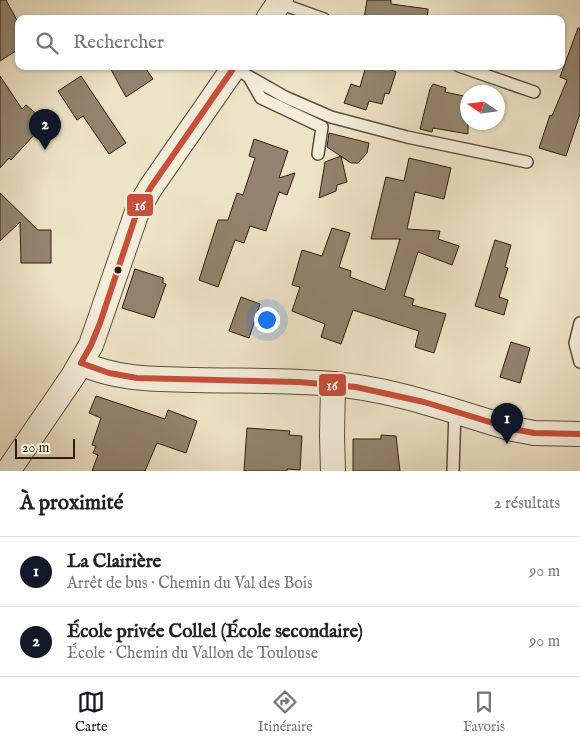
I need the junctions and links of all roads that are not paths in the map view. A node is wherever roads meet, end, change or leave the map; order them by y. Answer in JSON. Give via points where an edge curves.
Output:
{"nodes":[{"id":1,"x":276,"y":7,"type":"edge"},
{"id":2,"x":308,"y":15,"type":"edge"},
{"id":3,"x":471,"y":70,"type":"edge"},
{"id":4,"x":239,"y":71,"type":"edge"},
{"id":5,"x":534,"y":92,"type":"dead end"},
{"id":6,"x":318,"y":154,"type":"dead end"},
{"id":7,"x":527,"y":162,"type":"dead end"},
{"id":8,"x":580,"y":323,"type":"edge"},
{"id":9,"x":580,"y":362,"type":"edge"},
{"id":10,"x":81,"y":363,"type":"junction"},
{"id":11,"x":333,"y":384,"type":"junction"},
{"id":12,"x":455,"y":412,"type":"junction"},
{"id":13,"x":580,"y":434,"type":"edge"},
{"id":14,"x":8,"y":471,"type":"edge"},
{"id":15,"x":333,"y":471,"type":"edge"},
{"id":16,"x":454,"y":471,"type":"edge"}],
"edges":[{"from":1,"to":2,"type":"lane"},
{"from":3,"to":5,"type":"lane"},
{"from":4,"to":6,"type":"lane","via":[[262,98],[322,127]]},
{"from":4,"to":7,"type":"lane","via":[[330,117]]},
{"from":4,"to":10,"type":"street","via":[[151,187],[138,210],[100,323]]},
{"from":8,"to":9,"type":"lane","via":[[575,343]]},
{"from":10,"to":11,"type":"street","via":[[102,372],[137,378]]},
{"from":10,"to":14,"type":"street"},
{"from":11,"to":12,"type":"street","via":[[389,392]]},
{"from":11,"to":15,"type":"street"},
{"from":12,"to":13,"type":"street","via":[[534,433]]},
{"from":12,"to":16,"type":"lane"}]}
